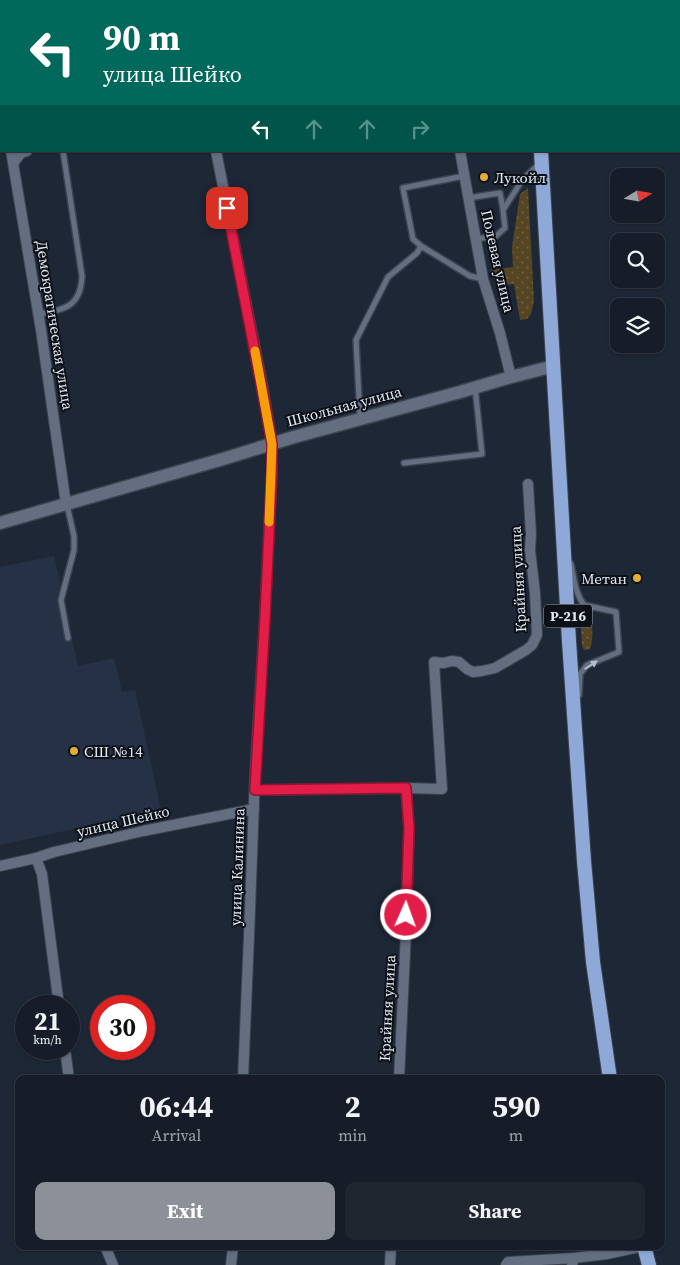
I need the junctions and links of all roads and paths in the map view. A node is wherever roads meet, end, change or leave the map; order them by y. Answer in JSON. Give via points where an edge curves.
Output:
{"nodes":[{"id":1,"x":11,"y":152,"type":"edge"},
{"id":2,"x":24,"y":152,"type":"edge"},
{"id":3,"x":63,"y":152,"type":"edge"},
{"id":4,"x":216,"y":152,"type":"edge"},
{"id":5,"x":460,"y":152,"type":"edge"},
{"id":6,"x":541,"y":157,"type":"edge"},
{"id":7,"x":14,"y":162,"type":"junction"},
{"id":8,"x":464,"y":176,"type":"junction"},
{"id":9,"x":468,"y":198,"type":"junction"},
{"id":10,"x":503,"y":210,"type":"junction"},
{"id":11,"x":476,"y":239,"type":"junction"},
{"id":12,"x":421,"y":246,"type":"junction"},
{"id":13,"x":483,"y":279,"type":"junction"},
{"id":14,"x":39,"y":314,"type":"junction"},
{"id":15,"x":554,"y":366,"type":"junction"},
{"id":16,"x":511,"y":377,"type":"junction"},
{"id":17,"x":475,"y":387,"type":"junction"},
{"id":18,"x":360,"y":419,"type":"junction"},
{"id":19,"x":272,"y":444,"type":"junction"},
{"id":20,"x":404,"y":463,"type":"dead end"},
{"id":21,"x":528,"y":484,"type":"dead end"},
{"id":22,"x":66,"y":504,"type":"junction"},
{"id":23,"x":0,"y":523,"type":"edge"},
{"id":24,"x":562,"y":526,"type":"junction"},
{"id":25,"x":68,"y":638,"type":"dead end"},
{"id":26,"x":574,"y":725,"type":"junction"},
{"id":27,"x":406,"y":788,"type":"junction"},
{"id":28,"x":255,"y":790,"type":"junction"},
{"id":29,"x":254,"y":808,"type":"junction"},
{"id":30,"x":36,"y":858,"type":"junction"},
{"id":31,"x":0,"y":866,"type":"edge"},
{"id":32,"x":57,"y":995,"type":"edge"},
{"id":33,"x":66,"y":1060,"type":"edge"},
{"id":34,"x":68,"y":1075,"type":"edge"},
{"id":35,"x":243,"y":1075,"type":"edge"},
{"id":36,"x":399,"y":1075,"type":"edge"},
{"id":37,"x":609,"y":1075,"type":"edge"},
{"id":38,"x":107,"y":1250,"type":"edge"},
{"id":39,"x":232,"y":1250,"type":"edge"},
{"id":40,"x":391,"y":1250,"type":"edge"},
{"id":41,"x":626,"y":1250,"type":"edge"},
{"id":42,"x":645,"y":1250,"type":"edge"},
{"id":43,"x":573,"y":1262,"type":"edge"},
{"id":44,"x":113,"y":1265,"type":"edge"},
{"id":45,"x":231,"y":1265,"type":"edge"},
{"id":46,"x":390,"y":1265,"type":"edge"},
{"id":47,"x":506,"y":1265,"type":"edge"},
{"id":48,"x":649,"y":1265,"type":"edge"}],
"edges":[{"from":1,"to":7,"type":"street","name":"Демократическая улица"},
{"from":2,"to":7,"type":"street"},
{"from":3,"to":14,"type":"lane","via":[[82,287],[70,305]]},
{"from":4,"to":19,"type":"street","name":"улица Калинина"},
{"from":5,"to":8,"type":"street","name":"Полевая улица"},
{"from":6,"to":10,"type":"lane"},
{"from":6,"to":15,"type":"highway","number":"Р-216"},
{"from":7,"to":14,"type":"street","name":"Демократическая улица"},
{"from":8,"to":9,"type":"street","name":"Полевая улица"},
{"from":8,"to":12,"type":"lane","via":[[403,188],[413,239]]},
{"from":9,"to":10,"type":"lane","via":[[500,193]]},
{"from":9,"to":11,"type":"street","name":"Полевая улица"},
{"from":10,"to":11,"type":"lane","via":[[505,228],[496,236]]},
{"from":11,"to":13,"type":"street","name":"Полевая улица"},
{"from":12,"to":13,"type":"lane","via":[[470,276]]},
{"from":12,"to":18,"type":"lane","via":[[388,277],[356,340]]},
{"from":13,"to":16,"type":"street","name":"Полевая улица"},
{"from":14,"to":22,"type":"street","name":"Демократическая улица"},
{"from":15,"to":16,"type":"street","name":"Школьная улица"},
{"from":15,"to":24,"type":"highway","number":"Р-216"},
{"from":16,"to":17,"type":"street","name":"Школьная улица"},
{"from":17,"to":18,"type":"street","name":"Школьная улица"},
{"from":17,"to":20,"type":"lane","via":[[482,454]]},
{"from":18,"to":19,"type":"street","name":"Школьная улица"},
{"from":19,"to":22,"type":"street","name":"Школьная улица"},
{"from":19,"to":28,"type":"street","name":"улица Калинина"},
{"from":21,"to":27,"type":"street","name":"Крайняя улица","via":[[537,635],[526,650],[496,668],[473,672],[452,660],[434,662],[442,789]]},
{"from":22,"to":23,"type":"street","name":"Школьная улица"},
{"from":22,"to":25,"type":"lane","via":[[74,536],[74,550],[61,600]]},
{"from":24,"to":26,"type":"highway","number":"Р-216"},
{"from":26,"to":24,"type":"lane","one_way":true,"via":[[580,674],[588,665],[619,652],[616,612],[584,605],[580,599]]},
{"from":26,"to":37,"type":"highway","number":"Р-216","via":[[593,962]]},
{"from":27,"to":28,"type":"street"},
{"from":27,"to":36,"type":"street","name":"Крайняя улица","via":[[409,828]]},
{"from":28,"to":29,"type":"street","name":"улица Калинина"},
{"from":29,"to":30,"type":"street","name":"улица Шейко"},
{"from":29,"to":35,"type":"street","name":"улица Калинина"},
{"from":30,"to":31,"type":"street","name":"улица Шейко"},
{"from":30,"to":32,"type":"street","via":[[42,874]]},
{"from":33,"to":34,"type":"street"},
{"from":38,"to":44,"type":"street"},
{"from":39,"to":45,"type":"street"},
{"from":40,"to":46,"type":"street"},
{"from":41,"to":43,"type":"street"},
{"from":42,"to":48,"type":"highway"},
{"from":43,"to":47,"type":"street","via":[[508,1262]]}]}
